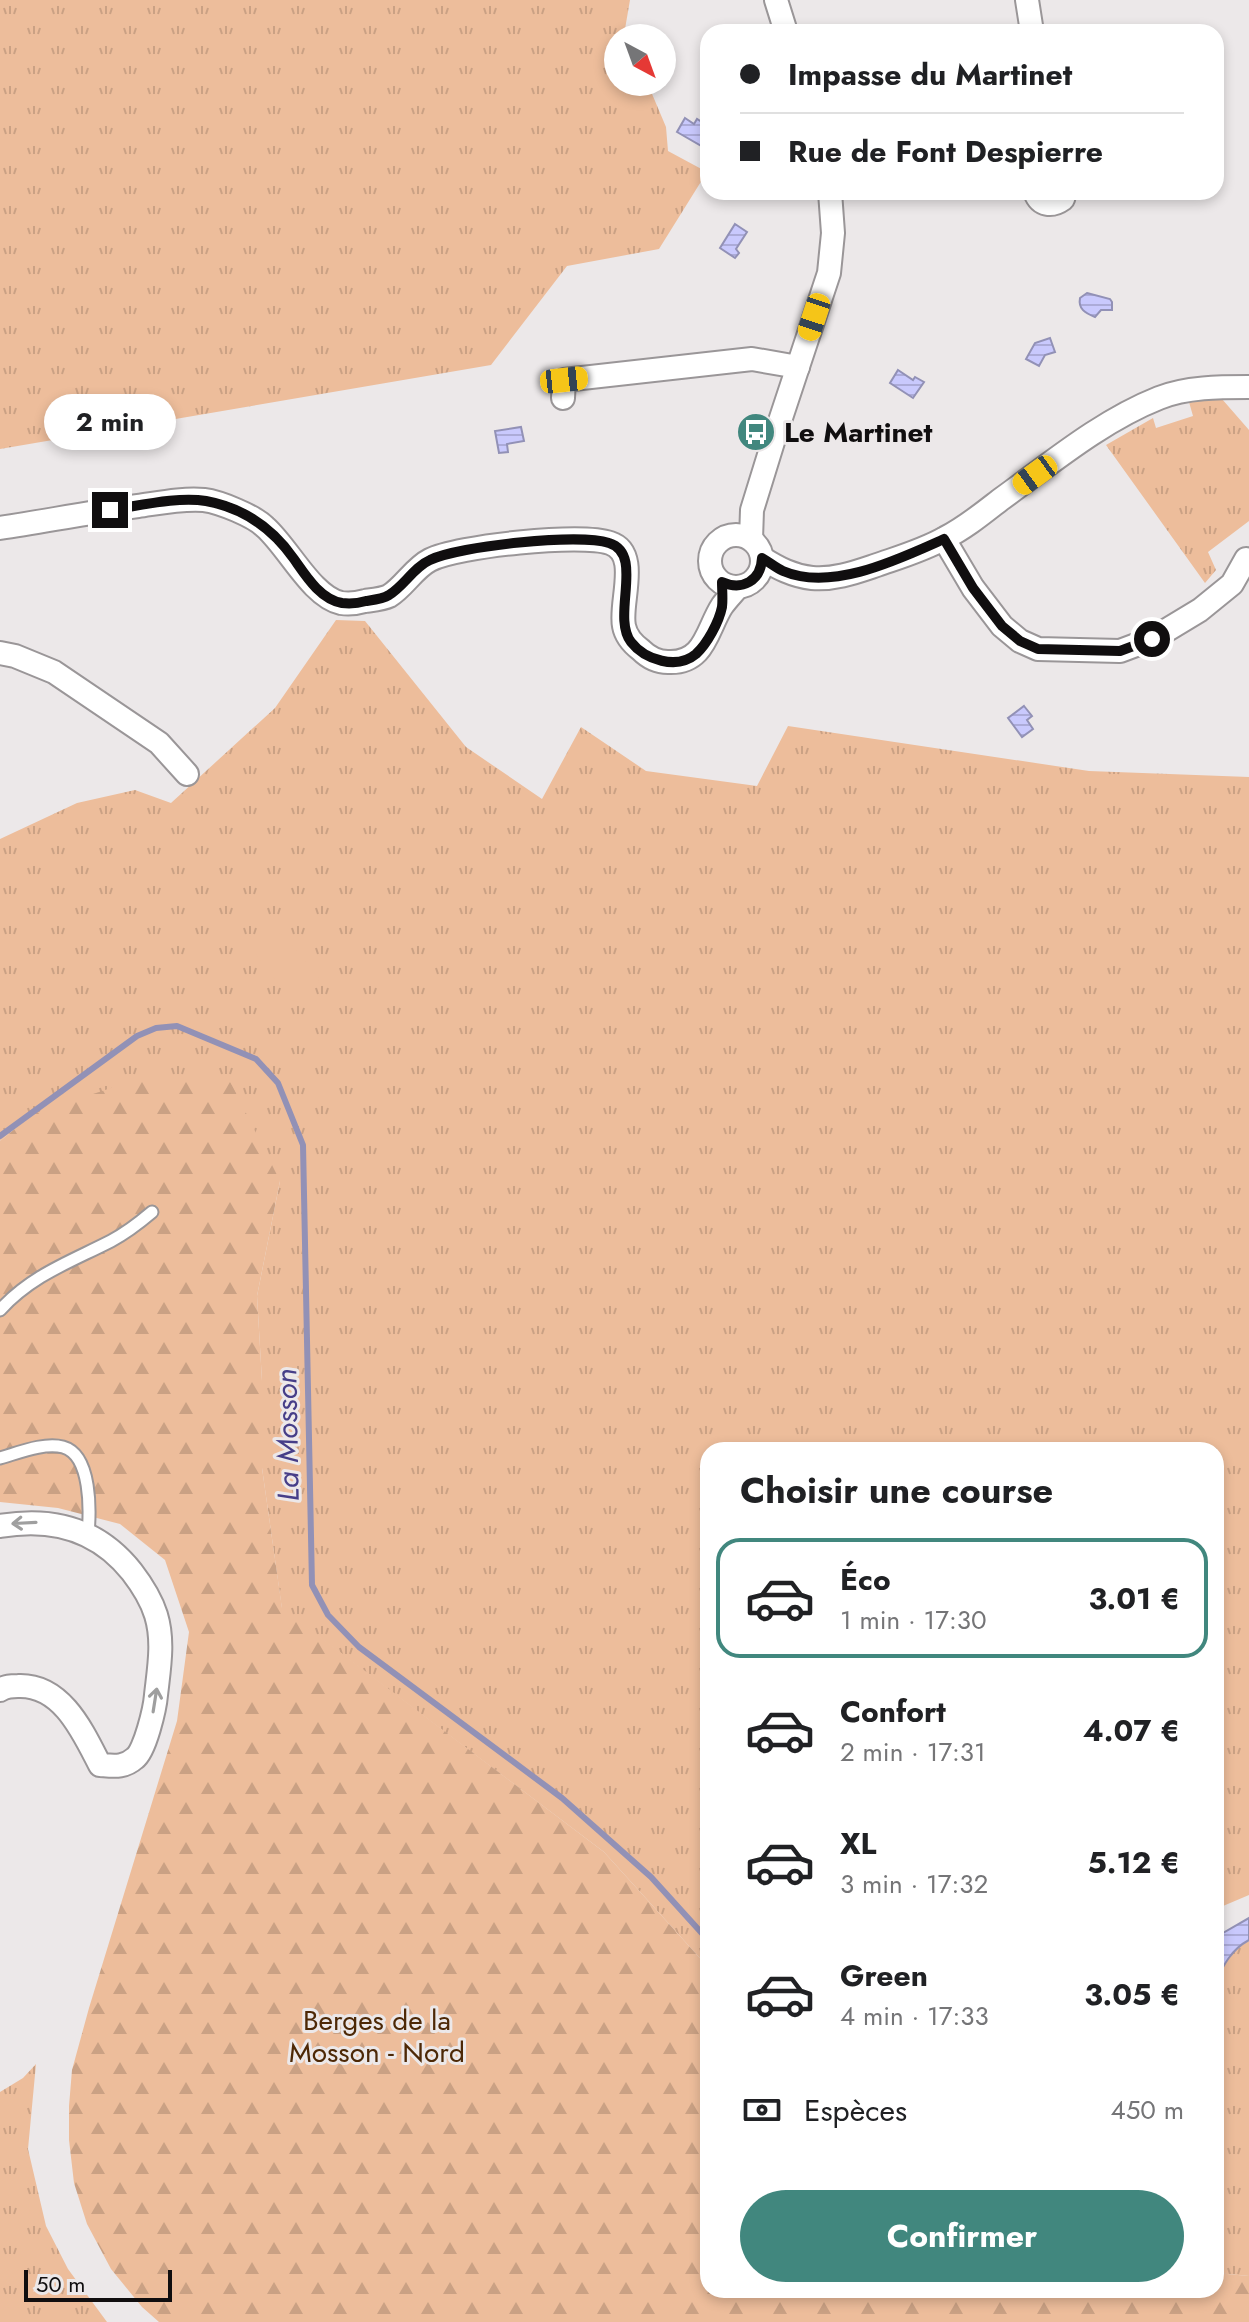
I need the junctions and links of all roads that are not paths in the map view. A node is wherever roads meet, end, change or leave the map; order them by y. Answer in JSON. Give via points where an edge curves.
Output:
{"nodes":[{"id":1,"x":776,"y":0,"type":"edge"},
{"id":2,"x":1027,"y":0,"type":"edge"},
{"id":3,"x":784,"y":24,"type":"edge"},
{"id":4,"x":1031,"y":24,"type":"edge"},
{"id":5,"x":831,"y":200,"type":"edge"},
{"id":6,"x":1038,"y":200,"type":"edge"},
{"id":7,"x":1061,"y":200,"type":"edge"},
{"id":8,"x":798,"y":367,"type":"junction"},
{"id":9,"x":1249,"y":387,"type":"edge"},
{"id":10,"x":563,"y":398,"type":"dead end"},
{"id":11,"x":0,"y":528,"type":"edge"},
{"id":12,"x":944,"y":539,"type":"junction"},
{"id":13,"x":752,"y":551,"type":"junction"},
{"id":14,"x":1246,"y":559,"type":"dead end"},
{"id":15,"x":730,"y":584,"type":"junction"},
{"id":16,"x":0,"y":653,"type":"edge"},
{"id":17,"x":187,"y":774,"type":"dead end"},
{"id":18,"x":152,"y":1212,"type":"dead end"},
{"id":19,"x":0,"y":1310,"type":"edge"},
{"id":20,"x":0,"y":1458,"type":"edge"},
{"id":21,"x":0,"y":1526,"type":"edge"},
{"id":22,"x":88,"y":1534,"type":"junction"},
{"id":23,"x":0,"y":1690,"type":"edge"}],
"edges":[{"from":1,"to":3,"type":"street"},
{"from":2,"to":4,"type":"street"},
{"from":5,"to":8,"type":"street","via":[[829,273]]},
{"from":6,"to":7,"type":"street","via":[[1046,205]]},
{"from":8,"to":10,"type":"street","via":[[752,359],[564,380]]},
{"from":8,"to":13,"type":"street","via":[[752,510]]},
{"from":9,"to":12,"type":"street","via":[[1189,390],[1128,412]]},
{"from":11,"to":15,"type":"street","via":[[205,500],[263,524],[312,585],[341,603],[388,596],[427,561],[444,554],[594,539],[623,553],[624,629],[631,642],[646,655],[669,662],[695,655],[709,636]]},
{"from":12,"to":13,"type":"street","via":[[830,578],[783,571]]},
{"from":12,"to":14,"type":"street","via":[[1002,626],[1038,649],[1120,651],[1152,639],[1232,584]]},
{"from":13,"to":15,"type":"street","via":[[753,580]]},
{"from":13,"to":15,"type":"street","via":[[721,540],[712,554],[712,570]]},
{"from":16,"to":17,"type":"street","via":[[54,672],[159,743]]},
{"from":18,"to":19,"type":"lane","via":[[112,1241],[53,1268]]},
{"from":20,"to":22,"type":"lane","via":[[48,1446],[65,1447],[74,1454],[89,1490]]},
{"from":22,"to":21,"type":"street","one_way":true,"via":[[52,1523]]},
{"from":23,"to":22,"type":"street","one_way":true,"via":[[31,1685],[59,1701],[78,1722],[100,1765],[122,1767],[138,1757],[155,1706],[161,1645],[156,1615],[145,1589],[119,1556]]}]}
